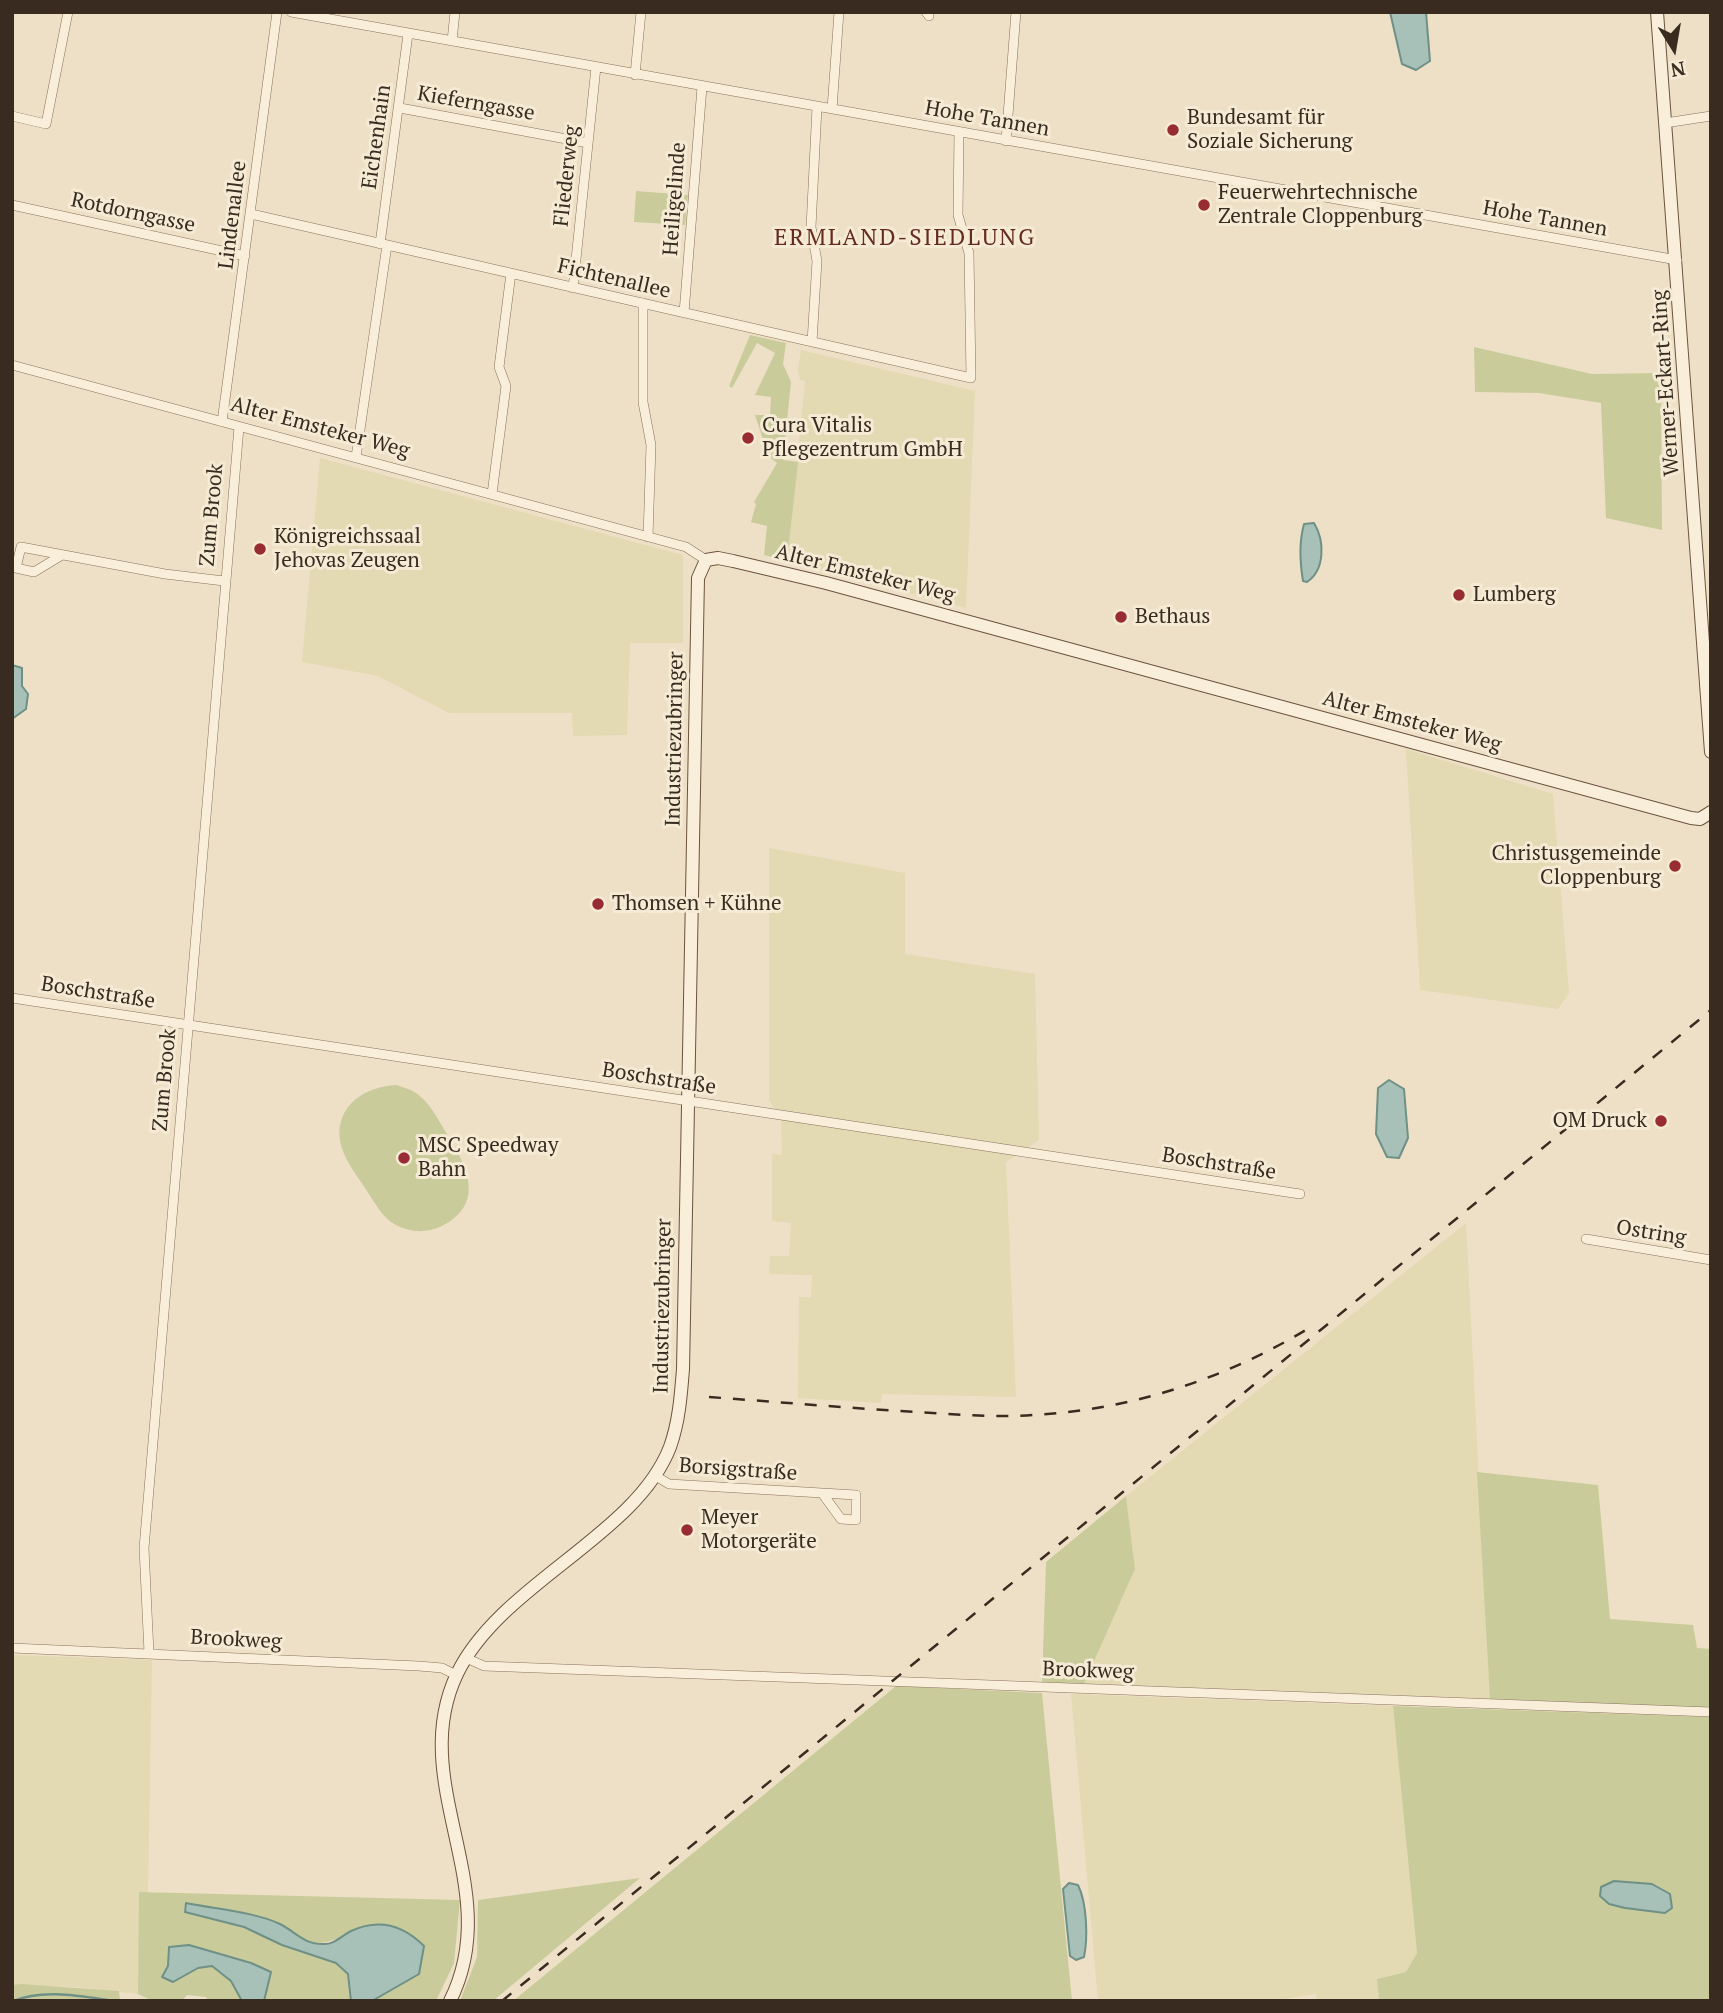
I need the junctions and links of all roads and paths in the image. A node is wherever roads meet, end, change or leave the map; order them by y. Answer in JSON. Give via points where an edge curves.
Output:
{"nodes":[{"id":1,"x":68,"y":12,"type":"edge"},
{"id":2,"x":276,"y":12,"type":"edge"},
{"id":3,"x":291,"y":12,"type":"edge"},
{"id":4,"x":455,"y":12,"type":"edge"},
{"id":5,"x":641,"y":12,"type":"edge"},
{"id":6,"x":839,"y":12,"type":"edge"},
{"id":7,"x":1016,"y":12,"type":"edge"},
{"id":8,"x":1657,"y":12,"type":"edge"},
{"id":9,"x":408,"y":34,"type":"junction"},
{"id":10,"x":452,"y":41,"type":"junction"},
{"id":11,"x":596,"y":67,"type":"junction"},
{"id":12,"x":635,"y":75,"type":"junction"},
{"id":13,"x":702,"y":87,"type":"junction"},
{"id":14,"x":817,"y":107,"type":"junction"},
{"id":15,"x":400,"y":108,"type":"junction"},
{"id":16,"x":832,"y":109,"type":"junction"},
{"id":17,"x":12,"y":116,"type":"edge"},
{"id":18,"x":1711,"y":116,"type":"edge"},
{"id":19,"x":1665,"y":123,"type":"junction"},
{"id":20,"x":959,"y":132,"type":"junction"},
{"id":21,"x":1006,"y":141,"type":"junction"},
{"id":22,"x":588,"y":143,"type":"junction"},
{"id":23,"x":12,"y":205,"type":"edge"},
{"id":24,"x":251,"y":214,"type":"junction"},
{"id":25,"x":383,"y":245,"type":"junction"},
{"id":26,"x":245,"y":256,"type":"junction"},
{"id":27,"x":1677,"y":260,"type":"junction"},
{"id":28,"x":511,"y":273,"type":"junction"},
{"id":29,"x":573,"y":288,"type":"junction"},
{"id":30,"x":643,"y":303,"type":"junction"},
{"id":31,"x":684,"y":313,"type":"junction"},
{"id":32,"x":812,"y":342,"type":"junction"},
{"id":33,"x":12,"y":365,"type":"edge"},
{"id":34,"x":222,"y":422,"type":"junction"},
{"id":35,"x":239,"y":426,"type":"junction"},
{"id":36,"x":356,"y":457,"type":"junction"},
{"id":37,"x":492,"y":494,"type":"junction"},
{"id":38,"x":648,"y":537,"type":"junction"},
{"id":39,"x":17,"y":546,"type":"edge"},
{"id":40,"x":62,"y":555,"type":"junction"},
{"id":41,"x":706,"y":560,"type":"junction"},
{"id":42,"x":224,"y":581,"type":"junction"},
{"id":43,"x":1711,"y":752,"type":"edge"},
{"id":44,"x":1710,"y":814,"type":"edge"},
{"id":45,"x":12,"y":998,"type":"edge"},
{"id":46,"x":187,"y":1024,"type":"junction"},
{"id":47,"x":687,"y":1101,"type":"junction"},
{"id":48,"x":1300,"y":1194,"type":"dead end"},
{"id":49,"x":1586,"y":1240,"type":"dead end"},
{"id":50,"x":1711,"y":1260,"type":"edge"},
{"id":51,"x":654,"y":1475,"type":"junction"},
{"id":52,"x":822,"y":1493,"type":"dead end"},
{"id":53,"x":12,"y":1648,"type":"edge"},
{"id":54,"x":149,"y":1653,"type":"junction"},
{"id":55,"x":466,"y":1658,"type":"junction"},
{"id":56,"x":456,"y":1675,"type":"junction"},
{"id":57,"x":1711,"y":1712,"type":"edge"},
{"id":58,"x":450,"y":2001,"type":"edge"}],
"edges":[{"from":1,"to":17,"type":"street","via":[[46,124]]},
{"from":2,"to":24,"type":"street","name":"Lindenallee"},
{"from":3,"to":9,"type":"street","name":"Hohe Tannen"},
{"from":4,"to":10,"type":"street"},
{"from":5,"to":12,"type":"street"},
{"from":6,"to":16,"type":"street"},
{"from":7,"to":21,"type":"street"},
{"from":8,"to":19,"type":"street","name":"Werner-Eckart-Ring"},
{"from":9,"to":10,"type":"street","name":"Hohe Tannen"},
{"from":9,"to":15,"type":"street","name":"Eichenhain"},
{"from":10,"to":11,"type":"street","name":"Hohe Tannen"},
{"from":11,"to":12,"type":"street","name":"Hohe Tannen"},
{"from":11,"to":22,"type":"street","name":"Fliederweg"},
{"from":12,"to":13,"type":"street","name":"Hohe Tannen"},
{"from":13,"to":14,"type":"street","name":"Hohe Tannen"},
{"from":13,"to":31,"type":"street","name":"Heiligelinde"},
{"from":14,"to":16,"type":"street","name":"Hohe Tannen"},
{"from":14,"to":32,"type":"street"},
{"from":15,"to":22,"type":"street","name":"Kieferngasse"},
{"from":15,"to":25,"type":"street","name":"Eichenhain"},
{"from":16,"to":20,"type":"street","name":"Hohe Tannen"},
{"from":18,"to":19,"type":"street"},
{"from":19,"to":27,"type":"street","name":"Werner-Eckart-Ring"},
{"from":20,"to":21,"type":"street","name":"Hohe Tannen"},
{"from":20,"to":32,"type":"street","name":"Fichtenallee","via":[[958,215],[968,253],[971,378]]},
{"from":21,"to":27,"type":"street","name":"Hohe Tannen"},
{"from":22,"to":29,"type":"street","name":"Fliederweg"},
{"from":23,"to":26,"type":"street","name":"Rotdorngasse"},
{"from":24,"to":25,"type":"street","name":"Fichtenallee"},
{"from":24,"to":26,"type":"street","name":"Lindenallee"},
{"from":25,"to":28,"type":"street","name":"Fichtenallee"},
{"from":25,"to":36,"type":"street","name":"Eichenhain"},
{"from":26,"to":34,"type":"street","name":"Lindenallee"},
{"from":27,"to":43,"type":"street","name":"Werner-Eckart-Ring"},
{"from":28,"to":29,"type":"street","name":"Fichtenallee"},
{"from":28,"to":37,"type":"street","via":[[499,367],[506,386]]},
{"from":29,"to":30,"type":"street","name":"Fichtenallee"},
{"from":30,"to":31,"type":"street","name":"Fichtenallee"},
{"from":30,"to":38,"type":"street","via":[[643,402],[651,444]]},
{"from":31,"to":32,"type":"street","name":"Fichtenallee"},
{"from":33,"to":34,"type":"street","name":"Alter Emsteker Weg"},
{"from":34,"to":35,"type":"street","name":"Alter Emsteker Weg"},
{"from":35,"to":36,"type":"street","name":"Alter Emsteker Weg"},
{"from":35,"to":42,"type":"street","name":"Zum Brook"},
{"from":36,"to":37,"type":"street","name":"Alter Emsteker Weg"},
{"from":37,"to":38,"type":"street","name":"Alter Emsteker Weg"},
{"from":38,"to":41,"type":"street","name":"Alter Emsteker Weg","via":[[686,547]]},
{"from":39,"to":40,"type":"street"},
{"from":39,"to":40,"type":"street","via":[[16,568],[34,572]]},
{"from":40,"to":42,"type":"street"},
{"from":41,"to":44,"type":"street","name":"Alter Emsteker Weg","via":[[733,561],[864,593],[1690,818]]},
{"from":41,"to":47,"type":"street","name":"Industriezubringer","via":[[698,578]]},
{"from":42,"to":46,"type":"street","name":"Zum Brook"},
{"from":45,"to":46,"type":"street","name":"Boschstraße"},
{"from":46,"to":47,"type":"street","name":"Boschstraße"},
{"from":46,"to":54,"type":"street","name":"Zum Brook","via":[[144,1548]]},
{"from":47,"to":48,"type":"street","name":"Boschstraße"},
{"from":47,"to":51,"type":"street","name":"Industriezubringer","via":[[683,1369],[669,1448]]},
{"from":49,"to":50,"type":"street","name":"Ostring"},
{"from":51,"to":52,"type":"street","name":"Borsigstraße","via":[[668,1484]]},
{"from":51,"to":55,"type":"street","name":"Industriezubringer","via":[[622,1512],[505,1612]]},
{"from":53,"to":54,"type":"street","name":"Brookweg"},
{"from":54,"to":56,"type":"street","name":"Brookweg","via":[[419,1666]]},
{"from":55,"to":56,"type":"street","name":"Industriezubringer"},
{"from":55,"to":57,"type":"street","name":"Brookweg","via":[[484,1666],[644,1674]]},
{"from":56,"to":58,"type":"street","name":"Industriezubringer","via":[[444,1723],[443,1781],[470,1919],[465,1960]]}]}
